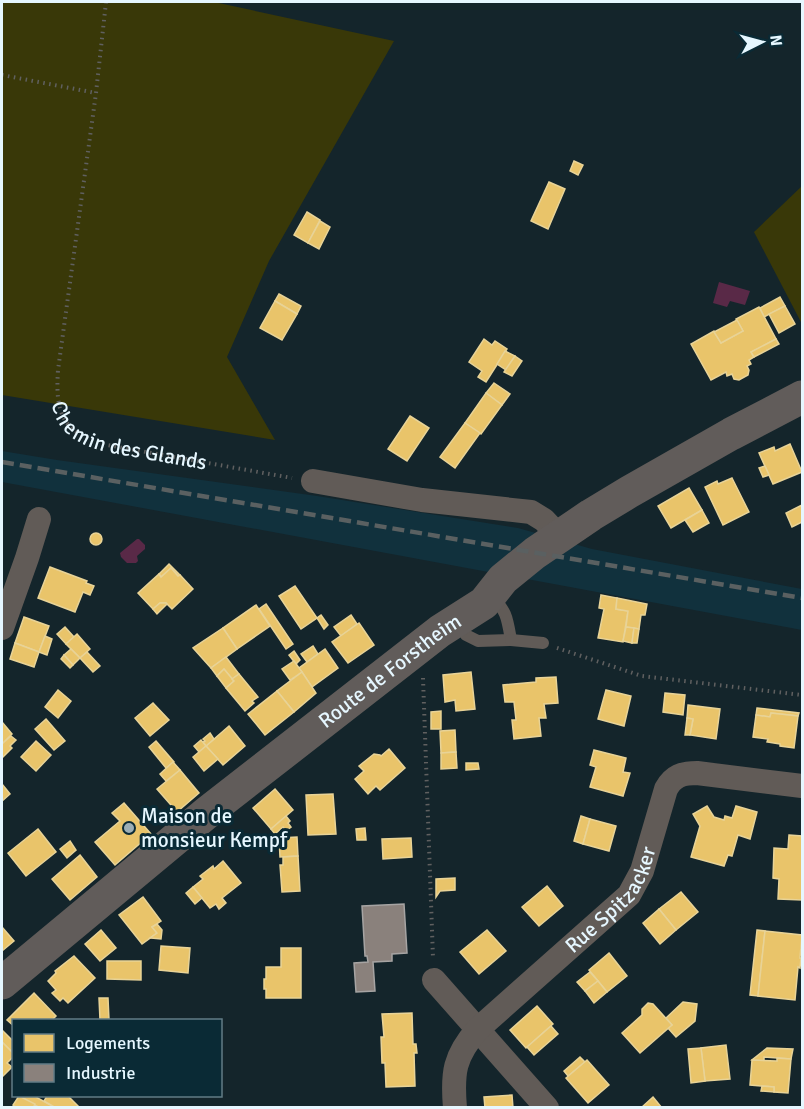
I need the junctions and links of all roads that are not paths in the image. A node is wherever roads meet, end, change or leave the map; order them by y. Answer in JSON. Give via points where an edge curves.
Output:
{"nodes":[{"id":1,"x":802,"y":397,"type":"edge"},
{"id":2,"x":313,"y":482,"type":"road end"},
{"id":3,"x":39,"y":519,"type":"dead end"},
{"id":4,"x":559,"y":536,"type":"junction"},
{"id":5,"x":491,"y":595,"type":"junction"},
{"id":6,"x":459,"y":620,"type":"junction"},
{"id":7,"x":2,"y":628,"type":"edge"},
{"id":8,"x":511,"y":640,"type":"junction"},
{"id":9,"x":543,"y":643,"type":"road end"},
{"id":10,"x":802,"y":786,"type":"edge"},
{"id":11,"x":434,"y":980,"type":"road end"},
{"id":12,"x":2,"y":983,"type":"edge"},
{"id":13,"x":478,"y":1029,"type":"junction"},
{"id":14,"x":455,"y":1107,"type":"edge"},
{"id":15,"x":546,"y":1107,"type":"edge"}],
"edges":[{"from":1,"to":4,"type":"street","name":"Route de Forstheim","via":[[730,434]]},
{"from":2,"to":4,"type":"street","via":[[531,512]]},
{"from":3,"to":7,"type":"street"},
{"from":4,"to":5,"type":"street","name":"Route de Forstheim","via":[[507,575]]},
{"from":5,"to":6,"type":"street","name":"Route de Forstheim"},
{"from":5,"to":8,"type":"lane","via":[[504,609]]},
{"from":6,"to":8,"type":"lane","via":[[466,635],[478,641]]},
{"from":6,"to":12,"type":"street","name":"Route de Forstheim","via":[[219,804]]},
{"from":8,"to":9,"type":"lane"},
{"from":10,"to":13,"type":"street","name":"Rue Spitzacker","via":[[697,773],[674,778],[666,789],[642,871],[629,895]]},
{"from":11,"to":13,"type":"street"},
{"from":13,"to":14,"type":"street","name":"Rue Spitzacker","via":[[457,1062]]},
{"from":13,"to":15,"type":"street"}]}
